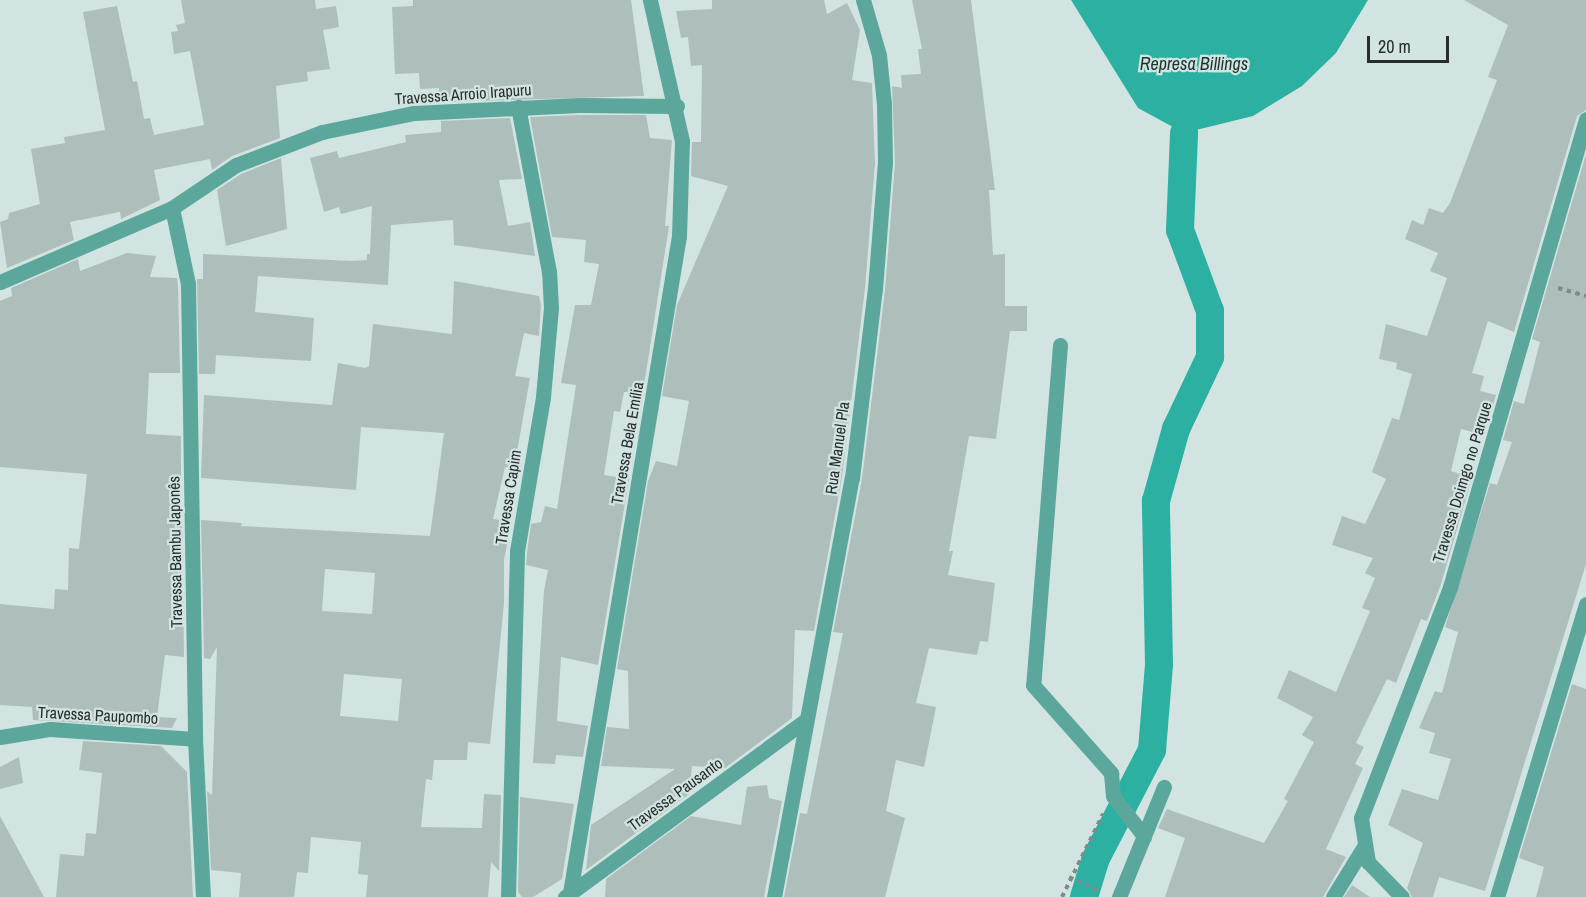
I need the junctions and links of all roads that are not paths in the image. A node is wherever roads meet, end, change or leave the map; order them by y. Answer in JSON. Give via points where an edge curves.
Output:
{"nodes":[{"id":1,"x":650,"y":0,"type":"edge"},
{"id":2,"x":863,"y":0,"type":"edge"},
{"id":3,"x":677,"y":106,"type":"junction"},
{"id":4,"x":518,"y":107,"type":"junction"},
{"id":5,"x":1586,"y":120,"type":"edge"},
{"id":6,"x":172,"y":208,"type":"junction"},
{"id":7,"x":0,"y":282,"type":"edge"},
{"id":8,"x":1060,"y":345,"type":"dead end"},
{"id":9,"x":1585,"y":613,"type":"edge"},
{"id":10,"x":806,"y":720,"type":"junction"},
{"id":11,"x":0,"y":737,"type":"edge"},
{"id":12,"x":195,"y":739,"type":"junction"},
{"id":13,"x":1164,"y":788,"type":"dead end"},
{"id":14,"x":1142,"y":833,"type":"junction"},
{"id":15,"x":1364,"y":848,"type":"junction"},
{"id":16,"x":568,"y":895,"type":"edge"},
{"id":17,"x":203,"y":897,"type":"edge"},
{"id":18,"x":508,"y":897,"type":"edge"},
{"id":19,"x":774,"y":897,"type":"edge"},
{"id":20,"x":1119,"y":897,"type":"edge"},
{"id":21,"x":1334,"y":897,"type":"edge"},
{"id":22,"x":1402,"y":897,"type":"edge"},
{"id":23,"x":1497,"y":897,"type":"edge"}],
"edges":[{"from":1,"to":3,"type":"street","name":"Travessa Bela Emília"},
{"from":2,"to":10,"type":"street","name":"Rua Manuel Pla","via":[[879,55],[885,164],[852,478]]},
{"from":3,"to":4,"type":"street","name":"Travessa Arroio Irapuru"},
{"from":3,"to":16,"type":"street","name":"Travessa Bela Emília","via":[[683,169],[679,236]]},
{"from":4,"to":6,"type":"street","name":"Travessa Arroio Irapuru","via":[[414,113],[322,132],[236,165]]},
{"from":4,"to":18,"type":"street","name":"Travessa Capim","via":[[549,272],[551,308],[543,397],[518,551]]},
{"from":5,"to":15,"type":"street","name":"Travessa Doimgo no Parque","via":[[1450,587],[1361,818]]},
{"from":6,"to":7,"type":"street","name":"Travessa Arroio Irapuru"},
{"from":6,"to":12,"type":"street","name":"Travessa Bambu Japonês","via":[[188,284]]},
{"from":8,"to":14,"type":"street","via":[[1033,685],[1111,773],[1115,798]]},
{"from":9,"to":23,"type":"street"},
{"from":10,"to":16,"type":"street","name":"Travessa Pausanto"},
{"from":10,"to":19,"type":"street","name":"Rua Manuel Pla"},
{"from":11,"to":12,"type":"street","name":"Travessa Paupombo","via":[[50,729]]},
{"from":12,"to":17,"type":"street","name":"Travessa Bambu Japonês"},
{"from":13,"to":14,"type":"street"},
{"from":14,"to":20,"type":"street"},
{"from":15,"to":21,"type":"street"},
{"from":15,"to":22,"type":"street","via":[[1376,874]]}]}
